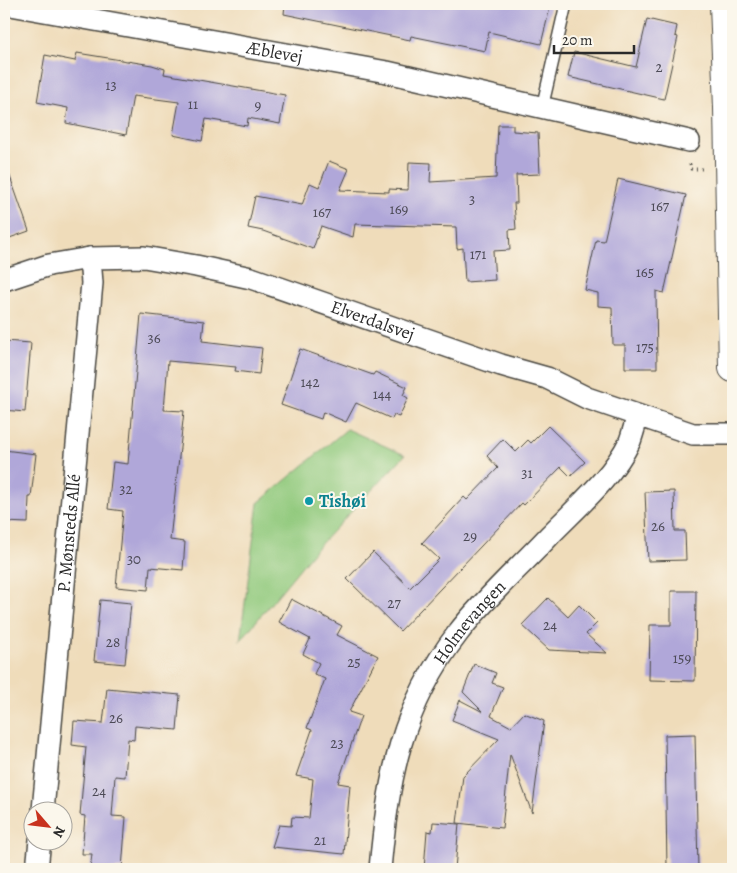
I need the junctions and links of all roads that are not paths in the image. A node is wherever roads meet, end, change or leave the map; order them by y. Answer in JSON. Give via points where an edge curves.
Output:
{"nodes":[{"id":1,"x":5,"y":4,"type":"edge"},
{"id":2,"x":566,"y":4,"type":"edge"},
{"id":3,"x":724,"y":4,"type":"edge"},
{"id":4,"x":542,"y":108,"type":"junction"},
{"id":5,"x":689,"y":141,"type":"dead end"},
{"id":6,"x":90,"y":258,"type":"junction"},
{"id":7,"x":4,"y":280,"type":"edge"},
{"id":8,"x":732,"y":297,"type":"edge"},
{"id":9,"x":733,"y":368,"type":"edge"},
{"id":10,"x":638,"y":416,"type":"junction"},
{"id":11,"x":733,"y":434,"type":"edge"},
{"id":12,"x":43,"y":800,"type":"edge"},
{"id":13,"x":39,"y":850,"type":"edge"},
{"id":14,"x":37,"y":869,"type":"edge"},
{"id":15,"x":380,"y":869,"type":"edge"}],
"edges":[{"from":1,"to":4,"type":"street","name":"Æblevej","via":[[387,72]]},
{"from":2,"to":4,"type":"lane"},
{"from":3,"to":8,"type":"street"},
{"from":4,"to":5,"type":"street","name":"Æblevej"},
{"from":6,"to":7,"type":"street","name":"Elverdalsvej","via":[[49,265]]},
{"from":6,"to":10,"type":"street","name":"Elverdalsvej","via":[[144,257],[251,278],[547,378],[587,398]]},
{"from":6,"to":12,"type":"street","name":"P. Mønsteds Allé","via":[[92,283]]},
{"from":8,"to":9,"type":"street"},
{"from":10,"to":11,"type":"street","name":"Elverdalsvej","via":[[693,434]]},
{"from":10,"to":15,"type":"street","name":"Holmevangen","via":[[630,441],[600,483],[459,632],[427,677],[407,719],[394,764],[385,809]]},
{"from":13,"to":14,"type":"street"}]}
